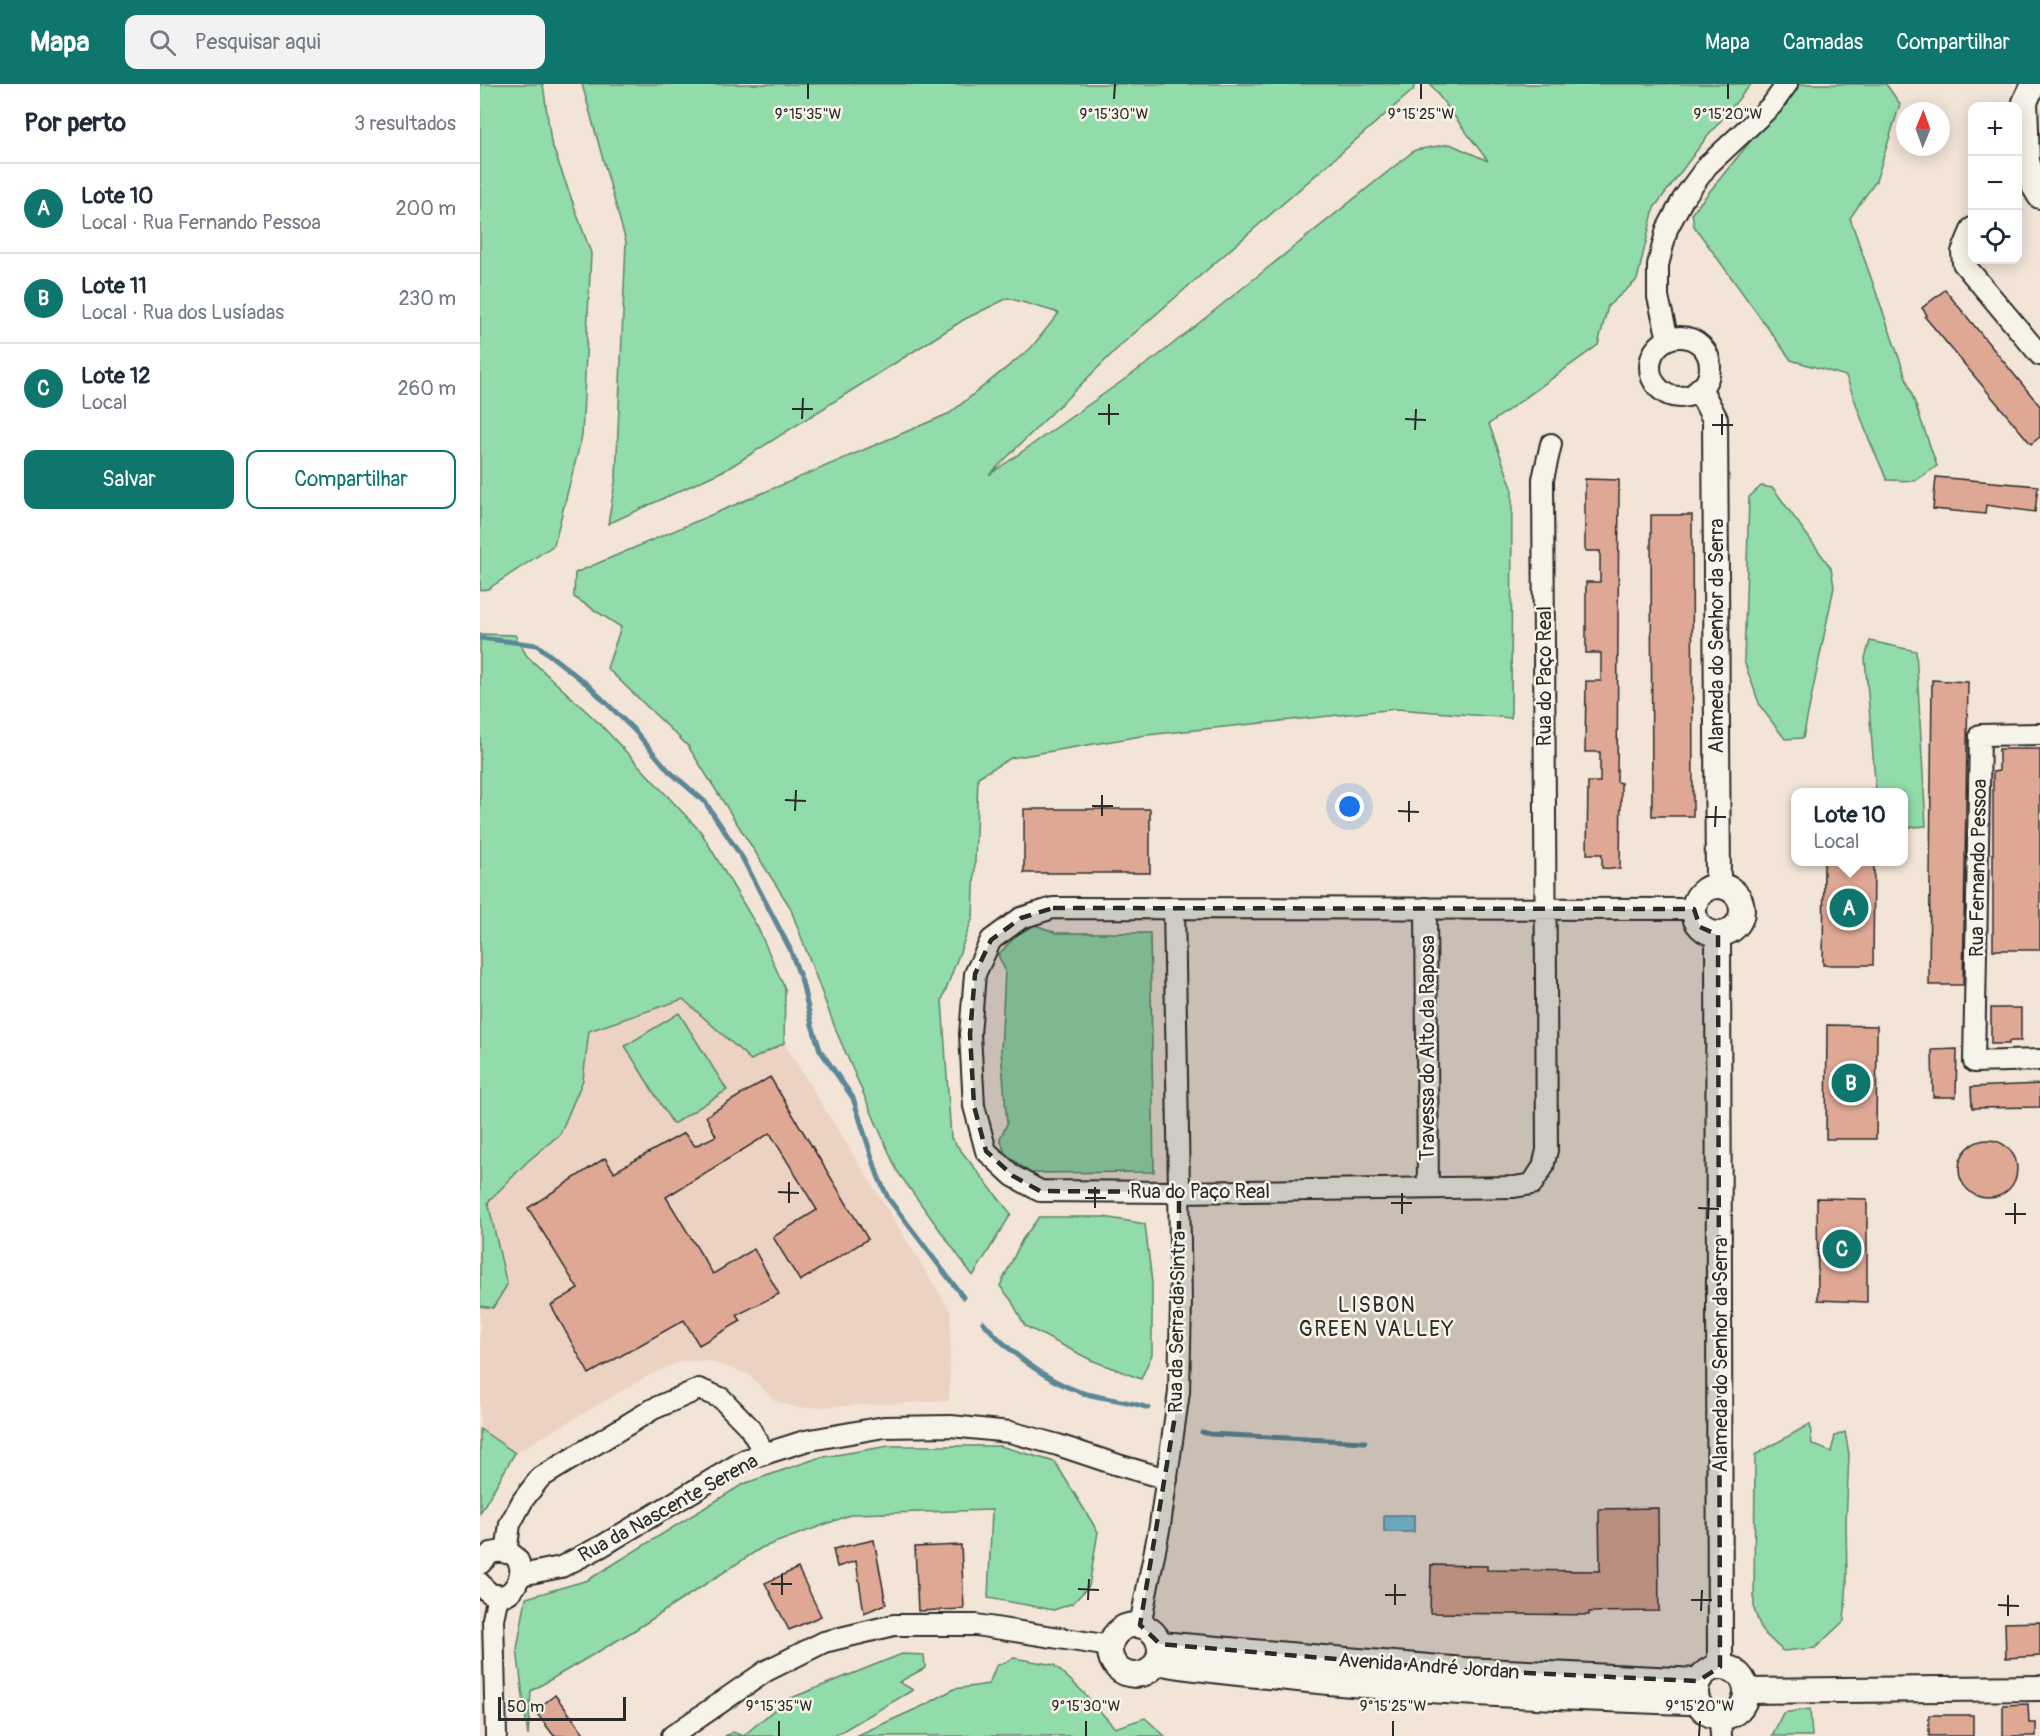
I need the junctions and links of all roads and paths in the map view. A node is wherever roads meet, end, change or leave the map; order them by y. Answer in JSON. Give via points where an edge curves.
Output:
{"nodes":[{"id":1,"x":1787,"y":84,"type":"edge"},
{"id":2,"x":2025,"y":103,"type":"edge"},
{"id":3,"x":2030,"y":185,"type":"edge"},
{"id":4,"x":1968,"y":238,"type":"edge"},
{"id":5,"x":1668,"y":339,"type":"junction"},
{"id":6,"x":2040,"y":355,"type":"edge"},
{"id":7,"x":1700,"y":390,"type":"junction"},
{"id":8,"x":1551,"y":444,"type":"dead end"},
{"id":9,"x":2040,"y":734,"type":"edge"},
{"id":10,"x":1718,"y":886,"type":"junction"},
{"id":11,"x":1426,"y":908,"type":"junction"},
{"id":12,"x":1546,"y":908,"type":"junction"},
{"id":13,"x":1174,"y":909,"type":"junction"},
{"id":14,"x":1694,"y":909,"type":"junction"},
{"id":15,"x":1718,"y":935,"type":"junction"},
{"id":16,"x":2040,"y":1060,"type":"edge"},
{"id":17,"x":1428,"y":1188,"type":"junction"},
{"id":18,"x":1179,"y":1192,"type":"junction"},
{"id":19,"x":765,"y":1454,"type":"junction"},
{"id":20,"x":1167,"y":1479,"type":"junction"},
{"id":21,"x":506,"y":1553,"type":"junction"},
{"id":22,"x":480,"y":1564,"type":"edge"},
{"id":23,"x":521,"y":1575,"type":"junction"},
{"id":24,"x":480,"y":1583,"type":"edge"},
{"id":25,"x":498,"y":1595,"type":"junction"},
{"id":26,"x":1140,"y":1625,"type":"junction"},
{"id":27,"x":1110,"y":1646,"type":"junction"},
{"id":28,"x":1159,"y":1653,"type":"junction"},
{"id":29,"x":1720,"y":1667,"type":"junction"},
{"id":30,"x":2040,"y":1689,"type":"edge"},
{"id":31,"x":1697,"y":1690,"type":"junction"},
{"id":32,"x":1747,"y":1691,"type":"junction"},
{"id":33,"x":1721,"y":1727,"type":"edge"},
{"id":34,"x":496,"y":1736,"type":"edge"},
{"id":35,"x":672,"y":1736,"type":"edge"}],
"edges":[{"from":1,"to":5,"type":"street","via":[[1772,105],[1707,166],[1666,229],[1658,265],[1658,297]]},
{"from":2,"to":3,"type":"street"},
{"from":4,"to":6,"type":"street","via":[[1962,252],[1963,263]]},
{"from":5,"to":7,"type":"street","via":[[1692,339],[1709,357],[1708,381]]},
{"from":5,"to":7,"type":"street","via":[[1652,357],[1653,381],[1660,390],[1680,398]]},
{"from":7,"to":10,"type":"street","name":"Alameda do Senhor da Serra","via":[[1715,419]]},
{"from":8,"to":12,"type":"street","name":"Rua do Paço Real","via":[[1543,479]]},
{"from":9,"to":16,"type":"street","name":"Rua Fernando Pessoa","via":[[1980,735],[1974,1062]]},
{"from":10,"to":14,"type":"street","via":[[1701,892]]},
{"from":10,"to":15,"type":"street","via":[[1735,893],[1743,910],[1736,928]]},
{"from":11,"to":12,"type":"street","name":"Rua do Paço Real"},
{"from":11,"to":13,"type":"street","name":"Rua do Paço Real"},
{"from":11,"to":17,"type":"street","name":"Travessa do Alto da Raposa"},
{"from":12,"to":14,"type":"street","name":"Rua do Paço Real"},
{"from":12,"to":17,"type":"street","name":"Rua do Paço Real","via":[[1547,1150],[1543,1167],[1532,1184]]},
{"from":13,"to":18,"type":"street","name":"Rua da Serra da Sintra"},
{"from":13,"to":18,"type":"street","name":"Rua do Paço Real","via":[[1053,908],[1022,918],[991,940],[975,974],[970,1034],[974,1106],[986,1151],[1013,1176],[1040,1191]]},
{"from":14,"to":15,"type":"street","via":[[1700,927]]},
{"from":15,"to":29,"type":"street","name":"Alameda do Senhor da Serra"},
{"from":17,"to":18,"type":"street","name":"Rua do Paço Real"},
{"from":18,"to":20,"type":"street","name":"Rua da Serra da Sintra","via":[[1179,1392]]},
{"from":19,"to":20,"type":"street","name":"Rua da Nascente Serena","via":[[805,1441],[884,1427],[951,1426],[1010,1432]]},
{"from":19,"to":21,"type":"street","via":[[749,1427],[721,1398],[699,1389],[653,1409],[540,1478],[510,1524]]},
{"from":19,"to":23,"type":"street","name":"Rua da Nascente Serena","via":[[745,1460],[561,1567]]},
{"from":20,"to":26,"type":"street","name":"Rua da Serra da Sintra"},
{"from":21,"to":22,"type":"street","via":[[491,1553]]},
{"from":21,"to":23,"type":"street","via":[[517,1561]]},
{"from":23,"to":25,"type":"street","via":[[511,1592]]},
{"from":24,"to":25,"type":"street","via":[[485,1590]]},
{"from":25,"to":34,"type":"street","via":[[493,1619]]},
{"from":26,"to":27,"type":"street","via":[[1121,1629]]},
{"from":26,"to":28,"type":"street","via":[[1156,1635]]},
{"from":27,"to":28,"type":"street","via":[[1115,1665],[1122,1672],[1142,1675],[1151,1670]]},
{"from":27,"to":35,"type":"street","via":[[976,1625],[894,1625],[824,1642],[783,1662]]},
{"from":28,"to":31,"type":"street","name":"Avenida André Jordan","via":[[1464,1670]]},
{"from":29,"to":31,"type":"street","via":[[1704,1673]]},
{"from":29,"to":32,"type":"street","via":[[1739,1674]]},
{"from":30,"to":32,"type":"street"},
{"from":31,"to":33,"type":"street","via":[[1702,1709]]},
{"from":32,"to":33,"type":"street","via":[[1740,1710]]}]}
